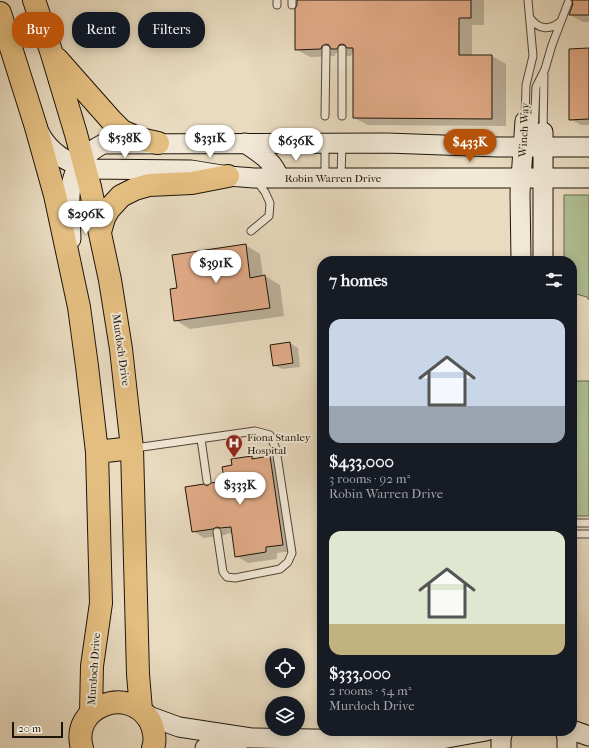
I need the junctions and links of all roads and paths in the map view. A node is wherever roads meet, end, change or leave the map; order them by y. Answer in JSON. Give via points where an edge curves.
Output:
{"nodes":[{"id":1,"x":34,"y":0,"type":"edge"},
{"id":2,"x":528,"y":0,"type":"edge"},
{"id":3,"x":568,"y":3,"type":"dead end"},
{"id":4,"x":0,"y":13,"type":"edge"},
{"id":5,"x":564,"y":13,"type":"junction"},
{"id":6,"x":530,"y":18,"type":"junction"},
{"id":7,"x":342,"y":48,"type":"dead end"},
{"id":8,"x":326,"y":49,"type":"dead end"},
{"id":9,"x":52,"y":54,"type":"junction"},
{"id":10,"x":326,"y":116,"type":"dead end"},
{"id":11,"x":342,"y":116,"type":"dead end"},
{"id":12,"x":36,"y":127,"type":"junction"},
{"id":13,"x":158,"y":143,"type":"junction"},
{"id":14,"x":333,"y":143,"type":"junction"},
{"id":15,"x":245,"y":144,"type":"junction"},
{"id":16,"x":498,"y":147,"type":"junction"},
{"id":17,"x":589,"y":147,"type":"edge"},
{"id":18,"x":533,"y":159,"type":"junction"},
{"id":19,"x":82,"y":165,"type":"junction"},
{"id":20,"x":228,"y":176,"type":"junction"},
{"id":21,"x":254,"y":178,"type":"junction"},
{"id":22,"x":279,"y":178,"type":"junction"},
{"id":23,"x":333,"y":178,"type":"junction"},
{"id":24,"x":589,"y":178,"type":"edge"},
{"id":25,"x":251,"y":231,"type":"dead end"},
{"id":26,"x":100,"y":232,"type":"junction"},
{"id":27,"x":522,"y":256,"type":"edge"},
{"id":28,"x":543,"y":256,"type":"edge"},
{"id":29,"x":72,"y":276,"type":"junction"},
{"id":30,"x":201,"y":439,"type":"junction"},
{"id":31,"x":132,"y":448,"type":"junction"},
{"id":32,"x":97,"y":452,"type":"junction"},
{"id":33,"x":207,"y":481,"type":"dead end"},
{"id":34,"x":577,"y":523,"type":"edge"},
{"id":35,"x":589,"y":523,"type":"edge"},
{"id":36,"x":217,"y":532,"type":"dead end"},
{"id":37,"x":577,"y":534,"type":"edge"},
{"id":38,"x":589,"y":534,"type":"edge"},
{"id":39,"x":91,"y":713,"type":"junction"},
{"id":40,"x":144,"y":713,"type":"junction"},
{"id":41,"x":577,"y":732,"type":"edge"},
{"id":42,"x":458,"y":736,"type":"edge"},
{"id":43,"x":502,"y":736,"type":"edge"},
{"id":44,"x":567,"y":736,"type":"edge"},
{"id":45,"x":589,"y":736,"type":"edge"},
{"id":46,"x":251,"y":738,"type":"junction"},
{"id":47,"x":430,"y":741,"type":"junction"},
{"id":48,"x":82,"y":748,"type":"edge"},
{"id":49,"x":153,"y":748,"type":"edge"},
{"id":50,"x":205,"y":748,"type":"edge"},
{"id":51,"x":461,"y":748,"type":"edge"},
{"id":52,"x":501,"y":748,"type":"edge"},
{"id":53,"x":567,"y":748,"type":"edge"}],
"edges":[{"from":1,"to":9,"type":"main road","name":"Murdoch Drive"},
{"from":2,"to":6,"type":"lane","name":"Winch Way"},
{"from":3,"to":5,"type":"lane","name":"Winch Way"},
{"from":4,"to":12,"type":"main road","name":"Murdoch Drive"},
{"from":5,"to":6,"type":"lane","via":[[560,23],[550,28],[538,26]]},
{"from":5,"to":18,"type":"lane","name":"Winch Way","via":[[545,69],[536,87]]},
{"from":6,"to":18,"type":"lane","name":"Winch Way","via":[[533,56],[526,85]]},
{"from":7,"to":11,"type":"lane"},
{"from":8,"to":10,"type":"lane"},
{"from":9,"to":13,"type":"main road","via":[[122,131]]},
{"from":9,"to":19,"type":"main road","name":"Murdoch Drive"},
{"from":12,"to":19,"type":"street","name":"Robin Warren Drive","via":[[56,154]]},
{"from":12,"to":29,"type":"main road","name":"Murdoch Drive","via":[[55,195]]},
{"from":13,"to":15,"type":"street"},
{"from":13,"to":19,"type":"street","via":[[102,144],[94,149]]},
{"from":14,"to":15,"type":"street"},
{"from":14,"to":16,"type":"street"},
{"from":14,"to":23,"type":"lane"},
{"from":14,"to":23,"type":"lane"},
{"from":15,"to":22,"type":"street","via":[[269,160]]},
{"from":16,"to":18,"type":"street","via":[[508,147]]},
{"from":16,"to":18,"type":"street","via":[[512,143],[522,132]]},
{"from":17,"to":18,"type":"street","via":[[565,147]]},
{"from":18,"to":23,"type":"street","name":"Robin Warren Drive","via":[[518,188],[509,180],[502,178]]},
{"from":18,"to":24,"type":"street","via":[[566,178]]},
{"from":18,"to":27,"type":"street","name":"Winch Way"},
{"from":18,"to":28,"type":"street","name":"Winch Way"},
{"from":19,"to":20,"type":"street","name":"Robin Warren Drive","via":[[99,169],[191,170]]},
{"from":19,"to":26,"type":"main road","name":"Murdoch Drive"},
{"from":19,"to":29,"type":"street","via":[[72,177],[70,191]]},
{"from":20,"to":21,"type":"street","name":"Robin Warren Drive"},
{"from":20,"to":26,"type":"main road","via":[[192,183],[149,185],[135,189],[121,196],[109,209]]},
{"from":21,"to":22,"type":"street","name":"Robin Warren Drive"},
{"from":21,"to":25,"type":"lane","via":[[270,203],[269,216]]},
{"from":22,"to":23,"type":"street","name":"Robin Warren Drive"},
{"from":26,"to":31,"type":"main road","name":"Murdoch Drive","via":[[122,349]]},
{"from":29,"to":32,"type":"main road","name":"Murdoch Drive","via":[[86,358]]},
{"from":30,"to":31,"type":"lane"},
{"from":30,"to":33,"type":"lane"},
{"from":30,"to":36,"type":"lane","via":[[255,431],[270,435],[276,449],[292,553],[288,562],[280,568],[234,578],[227,577],[223,572]]},
{"from":31,"to":32,"type":"main road"},
{"from":31,"to":40,"type":"main road","name":"Murdoch Drive","via":[[138,674]]},
{"from":32,"to":39,"type":"main road","name":"Murdoch Drive","via":[[101,603],[92,666]]},
{"from":34,"to":35,"type":"lane"},
{"from":37,"to":38,"type":"lane"},
{"from":39,"to":40,"type":"main road","name":"Murdoch Drive","via":[[110,702],[132,705]]},
{"from":39,"to":48,"type":"main road","name":"Murdoch Drive","via":[[84,722],[81,732]]},
{"from":40,"to":46,"type":"street","via":[[179,727]]},
{"from":40,"to":49,"type":"main road","name":"Murdoch Drive","via":[[152,724]]},
{"from":41,"to":45,"type":"street"},
{"from":42,"to":47,"type":"street"},
{"from":43,"to":52,"type":"street"},
{"from":44,"to":53,"type":"street"},
{"from":46,"to":47,"type":"street"},
{"from":46,"to":50,"type":"street"},
{"from":47,"to":51,"type":"street"}]}
